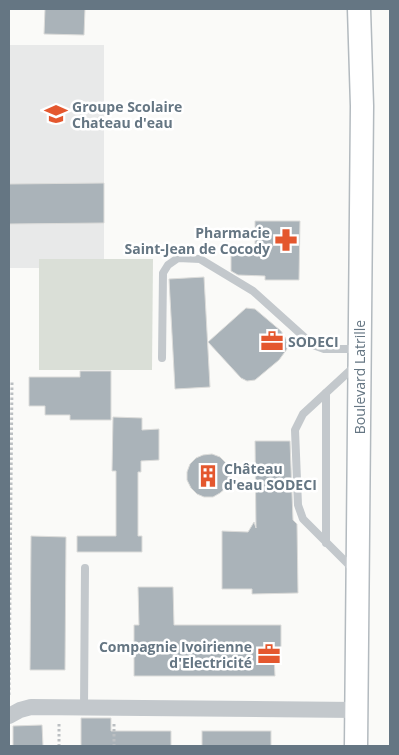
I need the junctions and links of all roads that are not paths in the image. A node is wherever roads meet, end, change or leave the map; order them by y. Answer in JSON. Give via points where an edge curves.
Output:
{"nodes":[{"id":1,"x":359,"y":9,"type":"edge"},
{"id":2,"x":359,"y":356,"type":"junction"},
{"id":3,"x":162,"y":358,"type":"dead end"},
{"id":4,"x":326,"y":393,"type":"junction"},
{"id":5,"x":326,"y":543,"type":"junction"},
{"id":6,"x":85,"y":568,"type":"dead end"},
{"id":7,"x":358,"y":574,"type":"junction"},
{"id":8,"x":84,"y":708,"type":"junction"},
{"id":9,"x":356,"y":710,"type":"junction"},
{"id":10,"x":9,"y":716,"type":"edge"},
{"id":11,"x":356,"y":746,"type":"edge"}],
"edges":[{"from":1,"to":2,"type":"main road","name":"Boulevard Latrille","via":[[362,106]]},
{"from":2,"to":3,"type":"lane","via":[[313,345],[253,291],[200,259],[178,258],[162,272]]},
{"from":2,"to":4,"type":"lane"},
{"from":2,"to":7,"type":"main road","name":"Boulevard Latrille"},
{"from":4,"to":5,"type":"lane"},
{"from":4,"to":5,"type":"lane","via":[[303,414],[295,430],[298,505],[303,519]]},
{"from":5,"to":7,"type":"lane"},
{"from":6,"to":8,"type":"lane"},
{"from":7,"to":9,"type":"main road","name":"Boulevard Latrille"},
{"from":8,"to":9,"type":"street"},
{"from":8,"to":10,"type":"street","via":[[31,707]]},
{"from":9,"to":11,"type":"main road","name":"Boulevard Latrille"}]}
